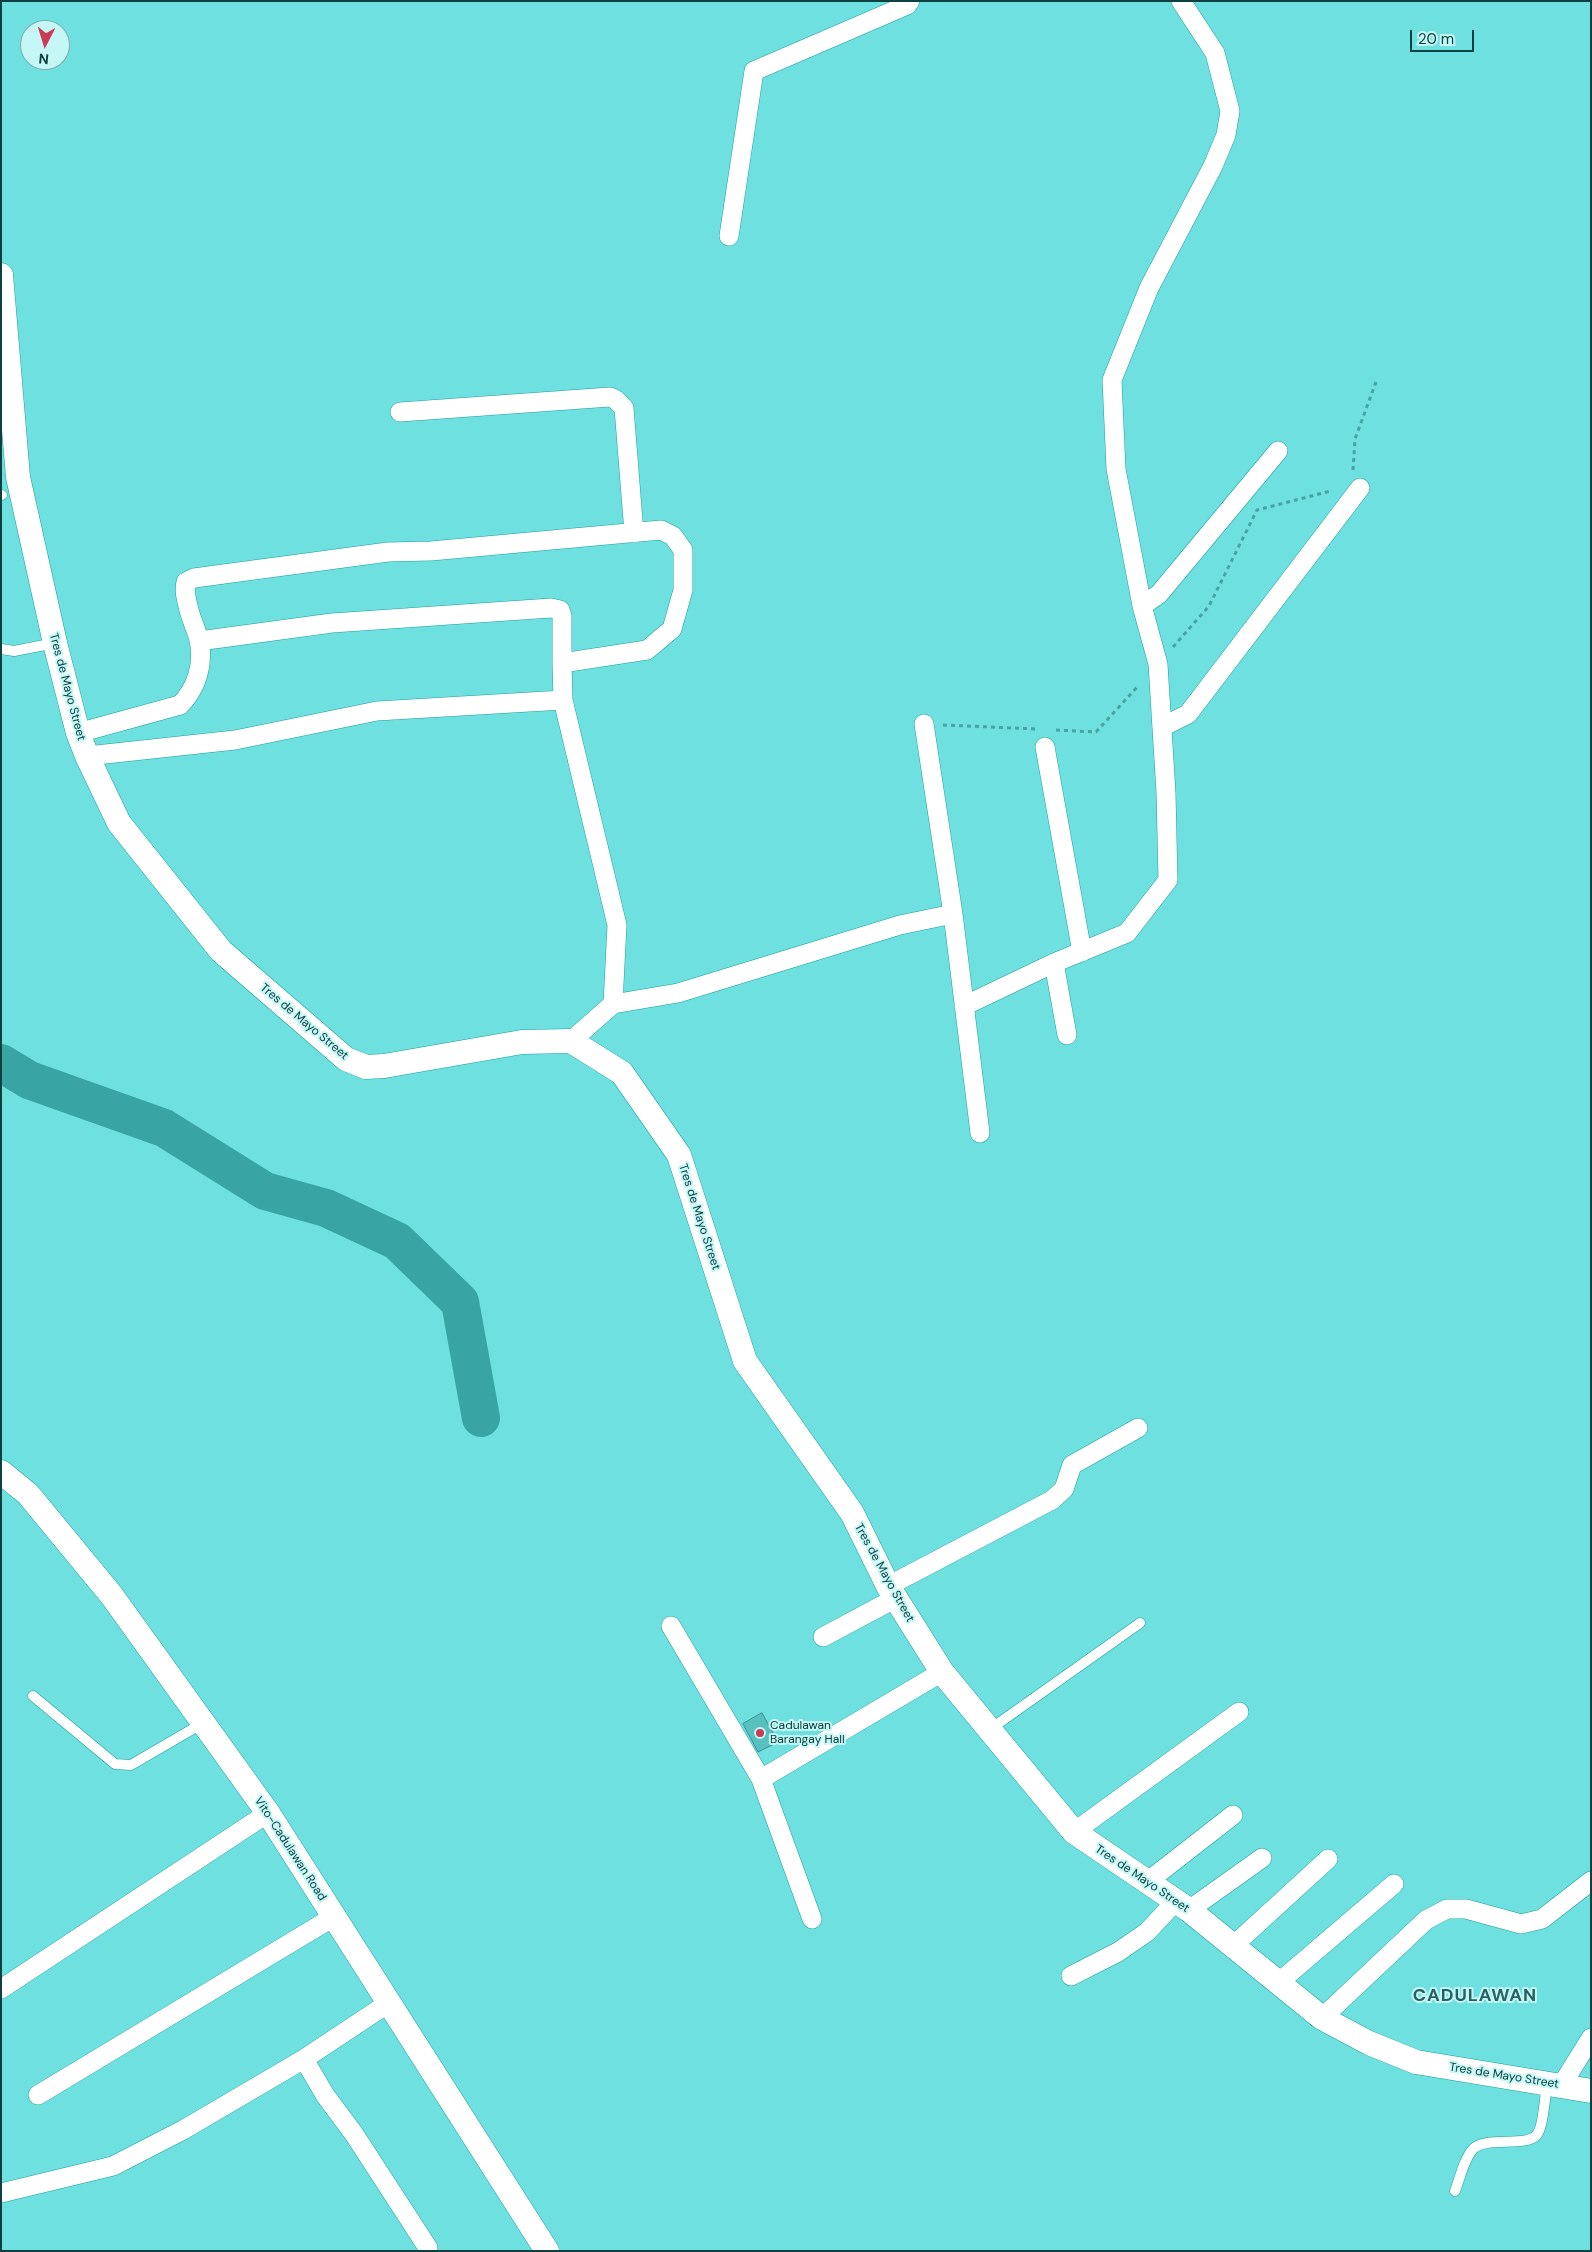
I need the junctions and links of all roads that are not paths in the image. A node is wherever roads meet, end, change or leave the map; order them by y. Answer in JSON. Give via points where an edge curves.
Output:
{"nodes":[{"id":1,"x":910,"y":1,"type":"edge"},
{"id":2,"x":1181,"y":1,"type":"edge"},
{"id":3,"x":729,"y":236,"type":"dead end"},
{"id":4,"x":1,"y":275,"type":"edge"},
{"id":5,"x":4,"y":339,"type":"edge"},
{"id":6,"x":400,"y":412,"type":"dead end"},
{"id":7,"x":1278,"y":451,"type":"dead end"},
{"id":8,"x":1356,"y":480,"type":"road end"},
{"id":9,"x":634,"y":533,"type":"junction"},
{"id":10,"x":1142,"y":606,"type":"junction"},
{"id":11,"x":199,"y":641,"type":"junction"},
{"id":12,"x":55,"y":643,"type":"junction"},
{"id":13,"x":1,"y":649,"type":"edge"},
{"id":14,"x":562,"y":662,"type":"junction"},
{"id":15,"x":564,"y":700,"type":"junction"},
{"id":16,"x":924,"y":724,"type":"road end"},
{"id":17,"x":1162,"y":727,"type":"junction"},
{"id":18,"x":78,"y":733,"type":"junction"},
{"id":19,"x":1044,"y":735,"type":"road end"},
{"id":20,"x":87,"y":756,"type":"junction"},
{"id":21,"x":953,"y":914,"type":"junction"},
{"id":22,"x":1082,"y":952,"type":"junction"},
{"id":23,"x":1054,"y":963,"type":"junction"},
{"id":24,"x":613,"y":1004,"type":"junction"},
{"id":25,"x":964,"y":1006,"type":"junction"},
{"id":26,"x":1067,"y":1035,"type":"dead end"},
{"id":27,"x":571,"y":1041,"type":"junction"},
{"id":28,"x":980,"y":1133,"type":"dead end"},
{"id":29,"x":1138,"y":1428,"type":"dead end"},
{"id":30,"x":1,"y":1472,"type":"edge"},
{"id":31,"x":892,"y":1592,"type":"junction"},
{"id":32,"x":1140,"y":1624,"type":"dead end"},
{"id":33,"x":670,"y":1626,"type":"dead end"},
{"id":34,"x":823,"y":1637,"type":"dead end"},
{"id":35,"x":942,"y":1672,"type":"junction"},
{"id":36,"x":33,"y":1696,"type":"dead end"},
{"id":37,"x":1239,"y":1712,"type":"dead end"},
{"id":38,"x":203,"y":1723,"type":"junction"},
{"id":39,"x":988,"y":1730,"type":"junction"},
{"id":40,"x":761,"y":1780,"type":"junction"},
{"id":41,"x":268,"y":1814,"type":"junction"},
{"id":42,"x":1233,"y":1815,"type":"dead end"},
{"id":43,"x":1074,"y":1832,"type":"junction"},
{"id":44,"x":1262,"y":1858,"type":"dead end"},
{"id":45,"x":1328,"y":1859,"type":"dead end"},
{"id":46,"x":1591,"y":1881,"type":"edge"},
{"id":47,"x":1147,"y":1882,"type":"junction"},
{"id":48,"x":1394,"y":1884,"type":"dead end"},
{"id":49,"x":1182,"y":1906,"type":"junction"},
{"id":50,"x":335,"y":1916,"type":"junction"},
{"id":51,"x":812,"y":1919,"type":"dead end"},
{"id":52,"x":1233,"y":1946,"type":"junction"},
{"id":53,"x":1071,"y":1976,"type":"dead end"},
{"id":54,"x":1278,"y":1983,"type":"junction"},
{"id":55,"x":1,"y":1989,"type":"edge"},
{"id":56,"x":390,"y":2002,"type":"junction"},
{"id":57,"x":1322,"y":2018,"type":"junction"},
{"id":58,"x":1591,"y":2038,"type":"edge"},
{"id":59,"x":1591,"y":2053,"type":"edge"},
{"id":60,"x":304,"y":2059,"type":"junction"},
{"id":61,"x":1574,"y":2086,"type":"edge"},
{"id":62,"x":38,"y":2095,"type":"dead end"},
{"id":63,"x":1455,"y":2191,"type":"dead end"},
{"id":64,"x":1,"y":2193,"type":"edge"},
{"id":65,"x":428,"y":2248,"type":"dead end"},
{"id":66,"x":547,"y":2251,"type":"edge"}],
"edges":[{"from":1,"to":3,"type":"street","via":[[754,71]]},
{"from":2,"to":10,"type":"street","via":[[1216,54],[1230,111],[1226,135],[1213,166],[1148,288],[1112,380],[1116,469]]},
{"from":4,"to":5,"type":"street","name":"Tres de Mayo Street"},
{"from":5,"to":12,"type":"street","name":"Tres de Mayo Street","via":[[18,477]]},
{"from":6,"to":9,"type":"street","via":[[615,399],[624,408]]},
{"from":7,"to":10,"type":"street","via":[[1159,594]]},
{"from":8,"to":17,"type":"street","via":[[1188,714]]},
{"from":9,"to":11,"type":"street","via":[[388,552],[194,578],[186,582],[184,588]]},
{"from":9,"to":14,"type":"street","via":[[661,530],[673,536],[683,550],[683,590],[672,629],[647,650]]},
{"from":10,"to":17,"type":"street","via":[[1158,664]]},
{"from":11,"to":14,"type":"street","via":[[332,624],[551,608],[560,610],[562,616]]},
{"from":11,"to":18,"type":"street","via":[[200,674],[190,694],[180,704]]},
{"from":12,"to":13,"type":"lane","via":[[14,651]]},
{"from":12,"to":18,"type":"street","name":"Tres de Mayo Street"},
{"from":14,"to":15,"type":"street"},
{"from":15,"to":20,"type":"street","via":[[377,711],[235,740]]},
{"from":15,"to":24,"type":"street","via":[[618,924]]},
{"from":16,"to":21,"type":"street"},
{"from":17,"to":22,"type":"street","via":[[1168,880],[1127,933]]},
{"from":18,"to":20,"type":"street","name":"Tres de Mayo Street"},
{"from":19,"to":22,"type":"street"},
{"from":20,"to":27,"type":"street","name":"Tres de Mayo Street","via":[[119,823],[221,952],[346,1059],[366,1067],[384,1066],[522,1042]]},
{"from":21,"to":24,"type":"street","via":[[900,925],[678,992]]},
{"from":21,"to":25,"type":"street"},
{"from":22,"to":23,"type":"street"},
{"from":23,"to":25,"type":"street"},
{"from":23,"to":26,"type":"street"},
{"from":24,"to":27,"type":"street"},
{"from":25,"to":28,"type":"street"},
{"from":27,"to":31,"type":"street","name":"Tres de Mayo Street","via":[[622,1072],[679,1155],[745,1361],[852,1513]]},
{"from":29,"to":31,"type":"street","via":[[1072,1465],[1064,1489],[1052,1500]]},
{"from":30,"to":38,"type":"street","name":"Vito-Cadulawan Road","via":[[28,1494],[112,1596]]},
{"from":31,"to":34,"type":"street"},
{"from":31,"to":35,"type":"street","name":"Tres de Mayo Street"},
{"from":32,"to":39,"type":"lane"},
{"from":33,"to":40,"type":"street"},
{"from":35,"to":39,"type":"street","name":"Tres de Mayo Street"},
{"from":35,"to":40,"type":"street"},
{"from":36,"to":38,"type":"lane","via":[[115,1764],[122,1766],[131,1765]]},
{"from":37,"to":43,"type":"street"},
{"from":38,"to":41,"type":"street","name":"Vito-Cadulawan Road"},
{"from":39,"to":43,"type":"street","name":"Tres de Mayo Street"},
{"from":40,"to":51,"type":"street"},
{"from":41,"to":50,"type":"street","name":"Vito-Cadulawan Road"},
{"from":41,"to":55,"type":"street"},
{"from":42,"to":47,"type":"street"},
{"from":43,"to":47,"type":"street","name":"Tres de Mayo Street"},
{"from":44,"to":49,"type":"street"},
{"from":45,"to":52,"type":"street"},
{"from":46,"to":57,"type":"street","via":[[1542,1919],[1521,1924],[1466,1909],[1447,1909],[1426,1920]]},
{"from":47,"to":49,"type":"street","name":"Tres de Mayo Street"},
{"from":48,"to":54,"type":"street"},
{"from":49,"to":52,"type":"street","name":"Tres de Mayo Street"},
{"from":49,"to":53,"type":"street","via":[[1118,1952]]},
{"from":50,"to":56,"type":"street","name":"Vito-Cadulawan Road"},
{"from":50,"to":62,"type":"street"},
{"from":52,"to":54,"type":"street","name":"Tres de Mayo Street"},
{"from":54,"to":57,"type":"street","name":"Tres de Mayo Street"},
{"from":56,"to":60,"type":"street"},
{"from":56,"to":66,"type":"street","name":"Vito-Cadulawan Road"},
{"from":57,"to":61,"type":"street","name":"Tres de Mayo Street","via":[[1369,2043],[1416,2062]]},
{"from":58,"to":61,"type":"street"},
{"from":59,"to":61,"type":"street"},
{"from":60,"to":64,"type":"street","via":[[183,2130],[113,2166]]},
{"from":60,"to":65,"type":"street"},
{"from":61,"to":63,"type":"lane","via":[[1532,2138],[1475,2147],[1469,2154]]}]}
